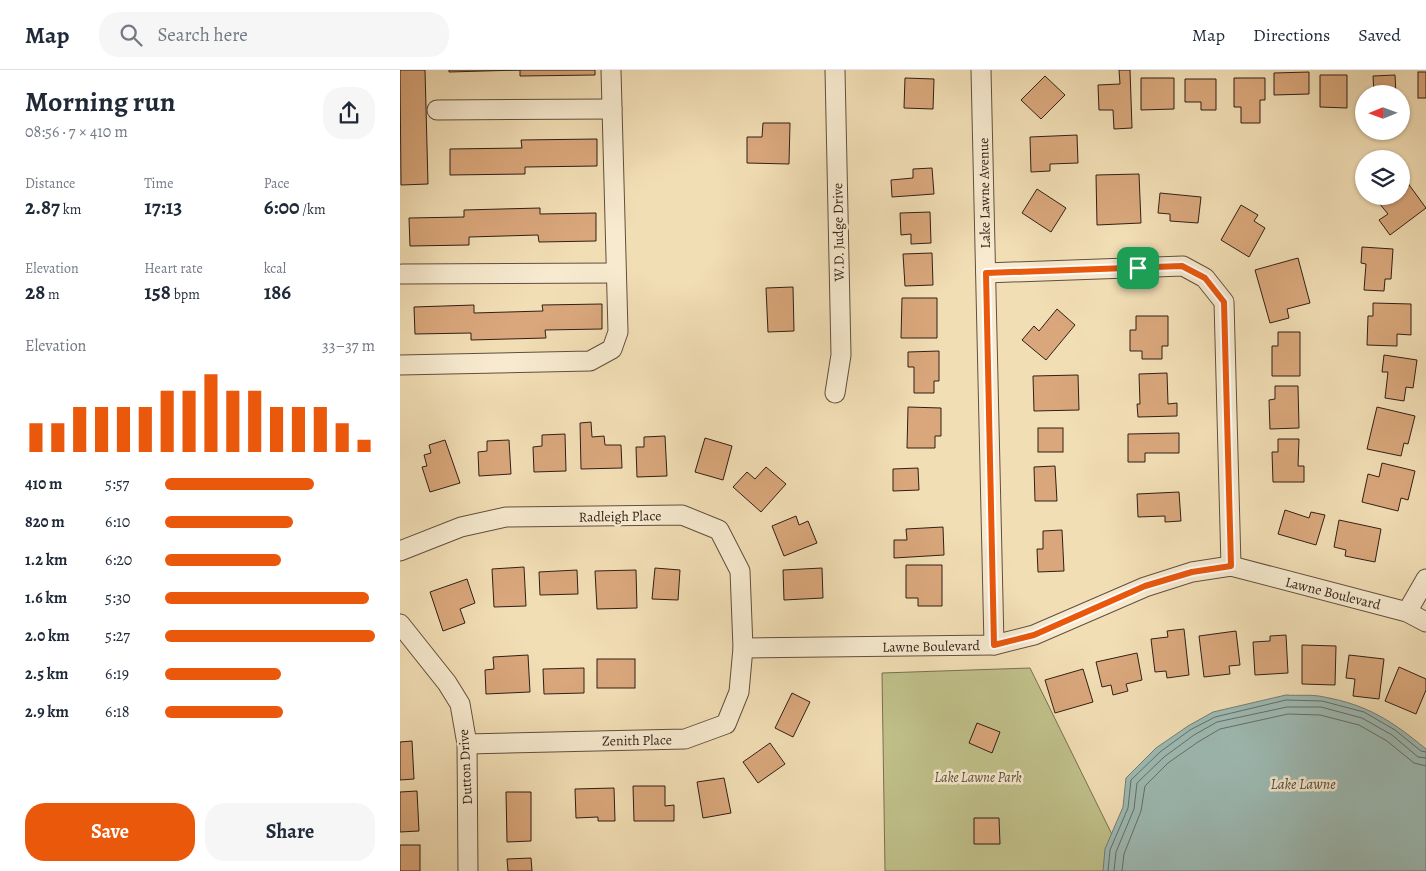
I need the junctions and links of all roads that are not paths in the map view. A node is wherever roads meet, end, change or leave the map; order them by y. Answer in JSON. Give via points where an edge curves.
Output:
{"nodes":[{"id":1,"x":611,"y":70,"type":"edge"},
{"id":2,"x":835,"y":70,"type":"edge"},
{"id":3,"x":981,"y":70,"type":"edge"},
{"id":4,"x":612,"y":109,"type":"junction"},
{"id":5,"x":436,"y":110,"type":"dead end"},
{"id":6,"x":616,"y":272,"type":"junction"},
{"id":7,"x":986,"y":273,"type":"junction"},
{"id":8,"x":402,"y":274,"type":"dead end"},
{"id":9,"x":400,"y":365,"type":"edge"},
{"id":10,"x":835,"y":393,"type":"dead end"},
{"id":11,"x":400,"y":551,"type":"edge"},
{"id":12,"x":1231,"y":566,"type":"junction"},
{"id":13,"x":1426,"y":579,"type":"edge"},
{"id":14,"x":1407,"y":612,"type":"junction"},
{"id":15,"x":1426,"y":622,"type":"edge"},
{"id":16,"x":400,"y":624,"type":"edge"},
{"id":17,"x":994,"y":645,"type":"junction"},
{"id":18,"x":743,"y":648,"type":"junction"},
{"id":19,"x":467,"y":744,"type":"junction"},
{"id":20,"x":468,"y":871,"type":"edge"}],
"edges":[{"from":1,"to":4,"type":"street"},
{"from":2,"to":10,"type":"street","name":"W.D. Judge Drive","via":[[841,355]]},
{"from":3,"to":7,"type":"street","name":"Lake Lawne Avenue"},
{"from":4,"to":5,"type":"street"},
{"from":4,"to":6,"type":"street"},
{"from":6,"to":8,"type":"street"},
{"from":6,"to":9,"type":"street","via":[[618,332],[612,349],[590,361]]},
{"from":7,"to":12,"type":"street","via":[[1182,266],[1205,278],[1224,302]]},
{"from":7,"to":17,"type":"street","name":"Lake Lawne Avenue"},
{"from":11,"to":18,"type":"street","name":"Radleigh Place","via":[[461,527],[506,517],[682,515],[718,530],[740,571]]},
{"from":12,"to":14,"type":"street","name":"Lawne Boulevard"},
{"from":12,"to":17,"type":"street","name":"Lawne Boulevard","via":[[1192,572],[1145,586],[1034,635]]},
{"from":13,"to":14,"type":"street"},
{"from":14,"to":15,"type":"street","name":"Lawne Boulevard"},
{"from":16,"to":19,"type":"street","name":"Dutton Drive","via":[[460,704]]},
{"from":17,"to":18,"type":"street","name":"Lawne Boulevard"},
{"from":18,"to":19,"type":"street","name":"Zenith Place","via":[[739,692],[726,724],[685,739]]},
{"from":19,"to":20,"type":"street","name":"Dutton Drive"}]}
